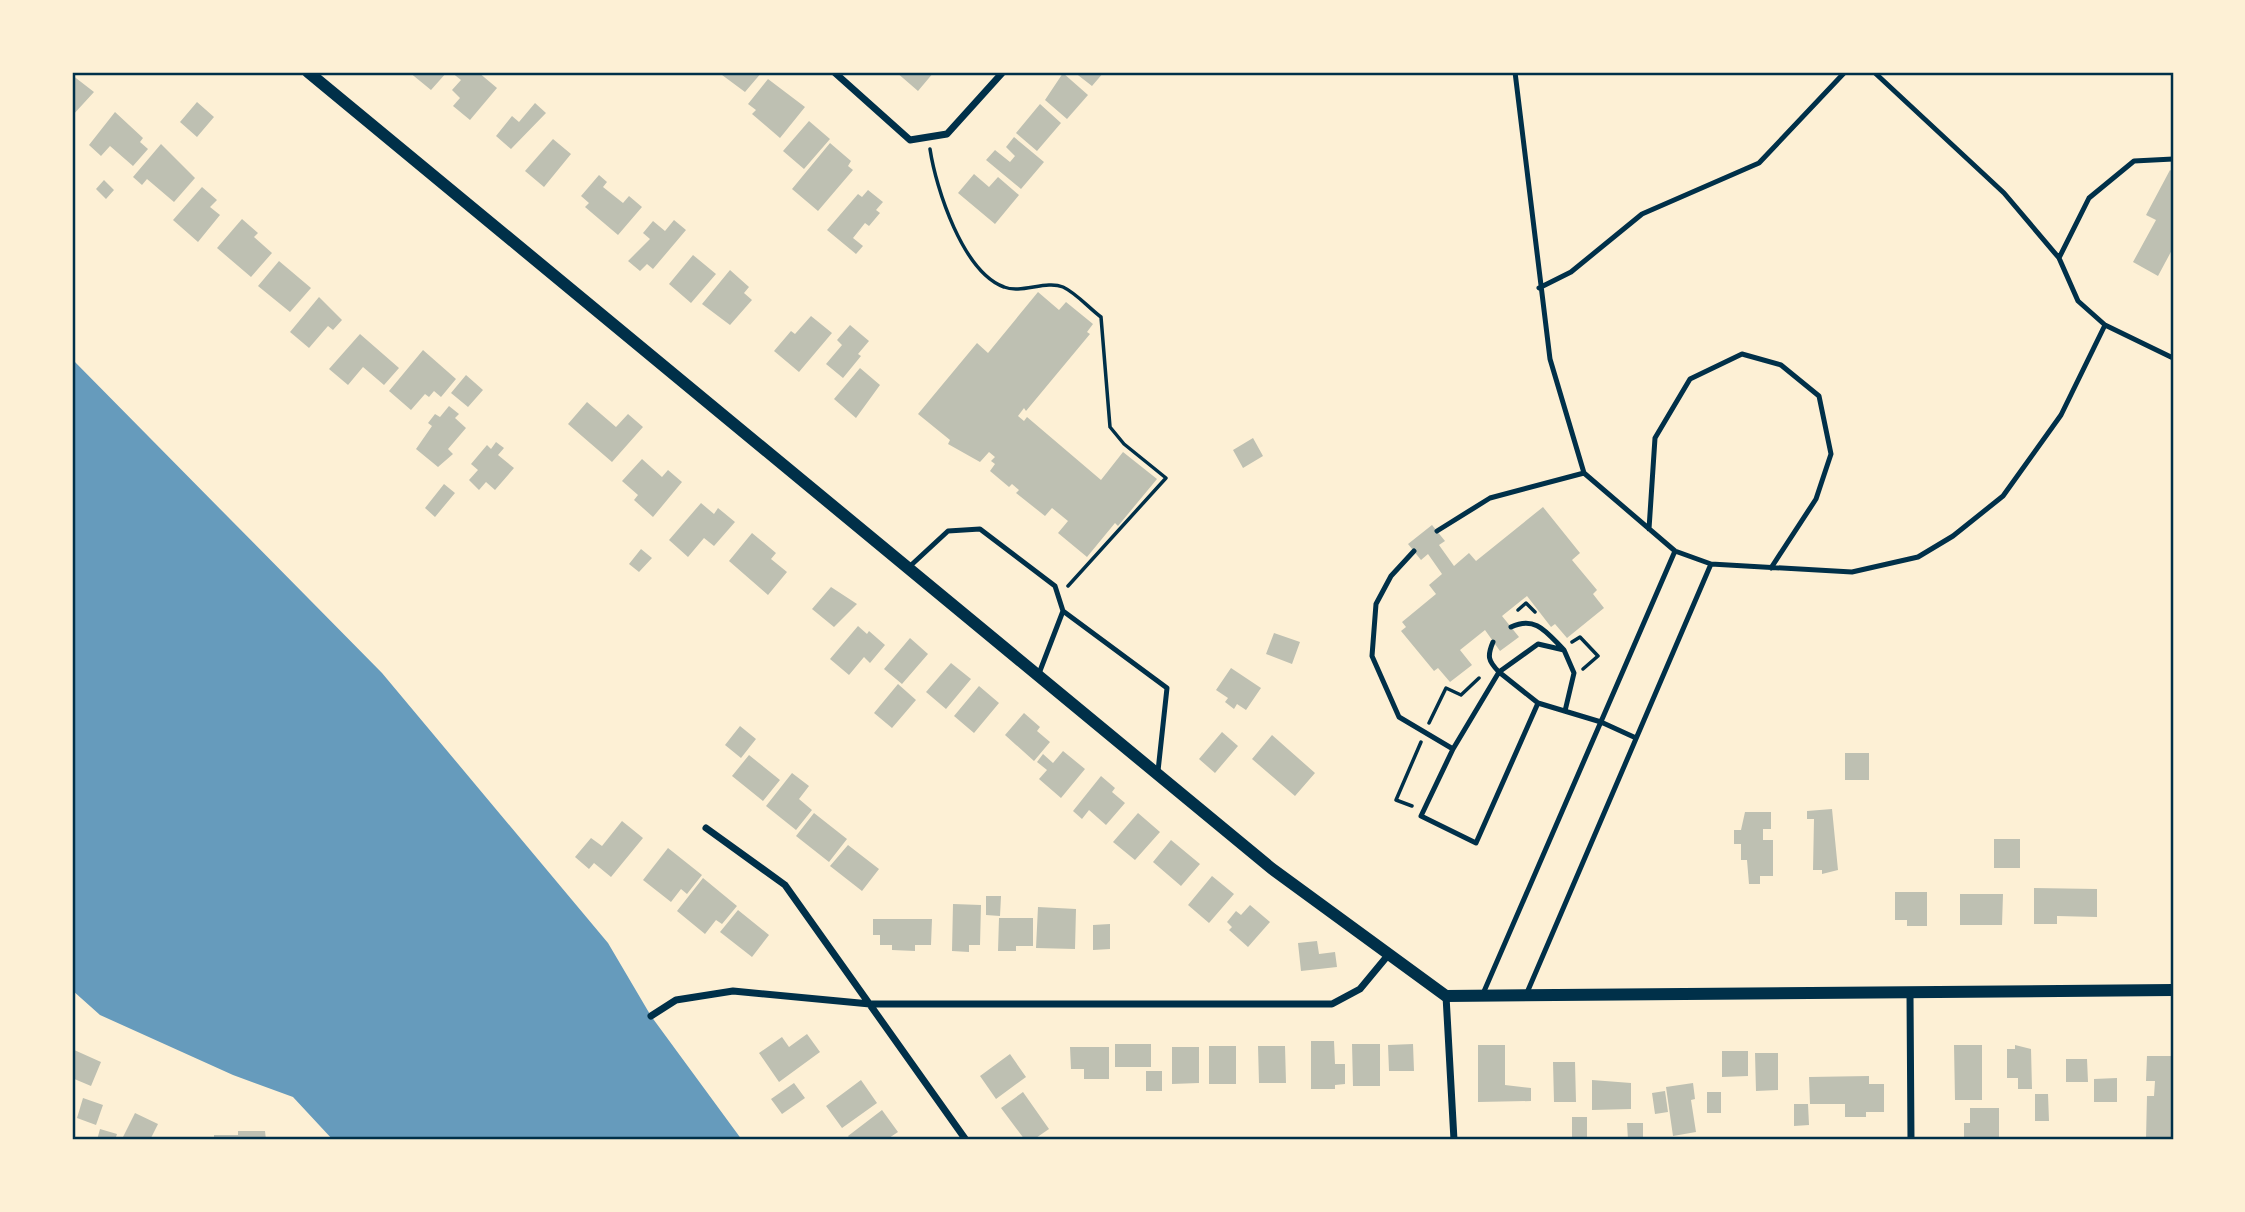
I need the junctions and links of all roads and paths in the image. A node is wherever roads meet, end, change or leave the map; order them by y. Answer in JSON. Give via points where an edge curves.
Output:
{"nodes":[{"id":1,"x":307,"y":72,"type":"edge"},
{"id":2,"x":834,"y":72,"type":"edge"},
{"id":3,"x":1003,"y":72,"type":"edge"},
{"id":4,"x":1515,"y":72,"type":"edge"},
{"id":5,"x":1845,"y":72,"type":"edge"},
{"id":6,"x":1874,"y":72,"type":"edge"},
{"id":7,"x":928,"y":137,"type":"junction"},
{"id":8,"x":2173,"y":159,"type":"edge"},
{"id":9,"x":2059,"y":258,"type":"junction"},
{"id":10,"x":1539,"y":288,"type":"junction"},
{"id":11,"x":2105,"y":325,"type":"junction"},
{"id":12,"x":2173,"y":358,"type":"edge"},
{"id":13,"x":1584,"y":473,"type":"junction"},
{"id":14,"x":1648,"y":528,"type":"junction"},
{"id":15,"x":1437,"y":531,"type":"dead end"},
{"id":16,"x":1414,"y":551,"type":"dead end"},
{"id":17,"x":1675,"y":551,"type":"junction"},
{"id":18,"x":1711,"y":564,"type":"junction"},
{"id":19,"x":1770,"y":568,"type":"junction"},
{"id":20,"x":908,"y":569,"type":"junction"},
{"id":21,"x":1067,"y":587,"type":"dead end"},
{"id":22,"x":1063,"y":611,"type":"junction"},
{"id":23,"x":1511,"y":627,"type":"dead end"},
{"id":24,"x":1493,"y":642,"type":"dead end"},
{"id":25,"x":1564,"y":650,"type":"junction"},
{"id":26,"x":1499,"y":672,"type":"junction"},
{"id":27,"x":1038,"y":676,"type":"junction"},
{"id":28,"x":1538,"y":703,"type":"junction"},
{"id":29,"x":1565,"y":711,"type":"junction"},
{"id":30,"x":1601,"y":722,"type":"junction"},
{"id":31,"x":1636,"y":738,"type":"junction"},
{"id":32,"x":1452,"y":749,"type":"junction"},
{"id":33,"x":1158,"y":775,"type":"junction"},
{"id":34,"x":706,"y":828,"type":"dead end"},
{"id":35,"x":1389,"y":954,"type":"junction"},
{"id":36,"x":2173,"y":990,"type":"edge"},
{"id":37,"x":1910,"y":994,"type":"junction"},
{"id":38,"x":1526,"y":995,"type":"junction"},
{"id":39,"x":1446,"y":996,"type":"junction"},
{"id":40,"x":1482,"y":996,"type":"junction"},
{"id":41,"x":870,"y":1004,"type":"junction"},
{"id":42,"x":651,"y":1016,"type":"dead end"},
{"id":43,"x":966,"y":1140,"type":"edge"},
{"id":44,"x":1454,"y":1140,"type":"edge"},
{"id":45,"x":1911,"y":1140,"type":"edge"}],
"edges":[{"from":1,"to":20,"type":"street"},
{"from":2,"to":7,"type":"street","via":[[910,140]]},
{"from":3,"to":7,"type":"street","via":[[947,134]]},
{"from":4,"to":10,"type":"lane"},
{"from":5,"to":10,"type":"lane","via":[[1759,163],[1642,214],[1571,272]]},
{"from":6,"to":9,"type":"lane","via":[[2004,193]]},
{"from":7,"to":21,"type":"path","via":[[938,192],[980,270],[1005,288],[1061,286],[1101,317],[1111,427],[1124,444],[1166,478]]},
{"from":8,"to":9,"type":"lane","via":[[2134,161],[2089,198]]},
{"from":9,"to":11,"type":"lane","via":[[2078,301]]},
{"from":10,"to":13,"type":"lane","via":[[1550,359]]},
{"from":11,"to":12,"type":"lane"},
{"from":11,"to":19,"type":"lane","via":[[2061,415],[2003,496],[1953,536],[1917,557],[1852,572]]},
{"from":13,"to":14,"type":"lane"},
{"from":13,"to":15,"type":"lane","via":[[1490,498]]},
{"from":14,"to":17,"type":"lane"},
{"from":14,"to":19,"type":"lane","via":[[1655,438],[1690,379],[1742,354],[1781,365],[1819,396],[1831,454],[1816,499]]},
{"from":16,"to":32,"type":"lane","via":[[1391,576],[1376,604],[1372,656],[1399,718]]},
{"from":17,"to":18,"type":"lane"},
{"from":17,"to":30,"type":"lane"},
{"from":18,"to":19,"type":"lane"},
{"from":18,"to":31,"type":"lane"},
{"from":20,"to":22,"type":"lane","via":[[948,531],[979,529],[1055,586]]},
{"from":20,"to":27,"type":"street"},
{"from":22,"to":27,"type":"lane"},
{"from":22,"to":33,"type":"lane","via":[[1167,688]]},
{"from":23,"to":25,"type":"lane","via":[[1537,623]]},
{"from":24,"to":26,"type":"lane","via":[[1488,653]]},
{"from":25,"to":26,"type":"lane","via":[[1538,644]]},
{"from":25,"to":29,"type":"lane","via":[[1574,673]]},
{"from":26,"to":28,"type":"lane"},
{"from":26,"to":32,"type":"lane"},
{"from":27,"to":33,"type":"street"},
{"from":28,"to":29,"type":"lane"},
{"from":28,"to":32,"type":"lane","via":[[1476,843],[1421,816]]},
{"from":29,"to":30,"type":"lane"},
{"from":30,"to":31,"type":"lane"},
{"from":30,"to":40,"type":"lane"},
{"from":31,"to":38,"type":"lane"},
{"from":33,"to":35,"type":"street","via":[[1271,868]]},
{"from":34,"to":41,"type":"street","via":[[785,885]]},
{"from":35,"to":39,"type":"street"},
{"from":35,"to":41,"type":"street","via":[[1360,989],[1332,1004]]},
{"from":36,"to":37,"type":"street"},
{"from":37,"to":38,"type":"street"},
{"from":37,"to":45,"type":"street"},
{"from":38,"to":40,"type":"street"},
{"from":39,"to":40,"type":"street"},
{"from":39,"to":44,"type":"street"},
{"from":41,"to":42,"type":"street","via":[[733,991],[676,1000]]},
{"from":41,"to":43,"type":"street"}]}
